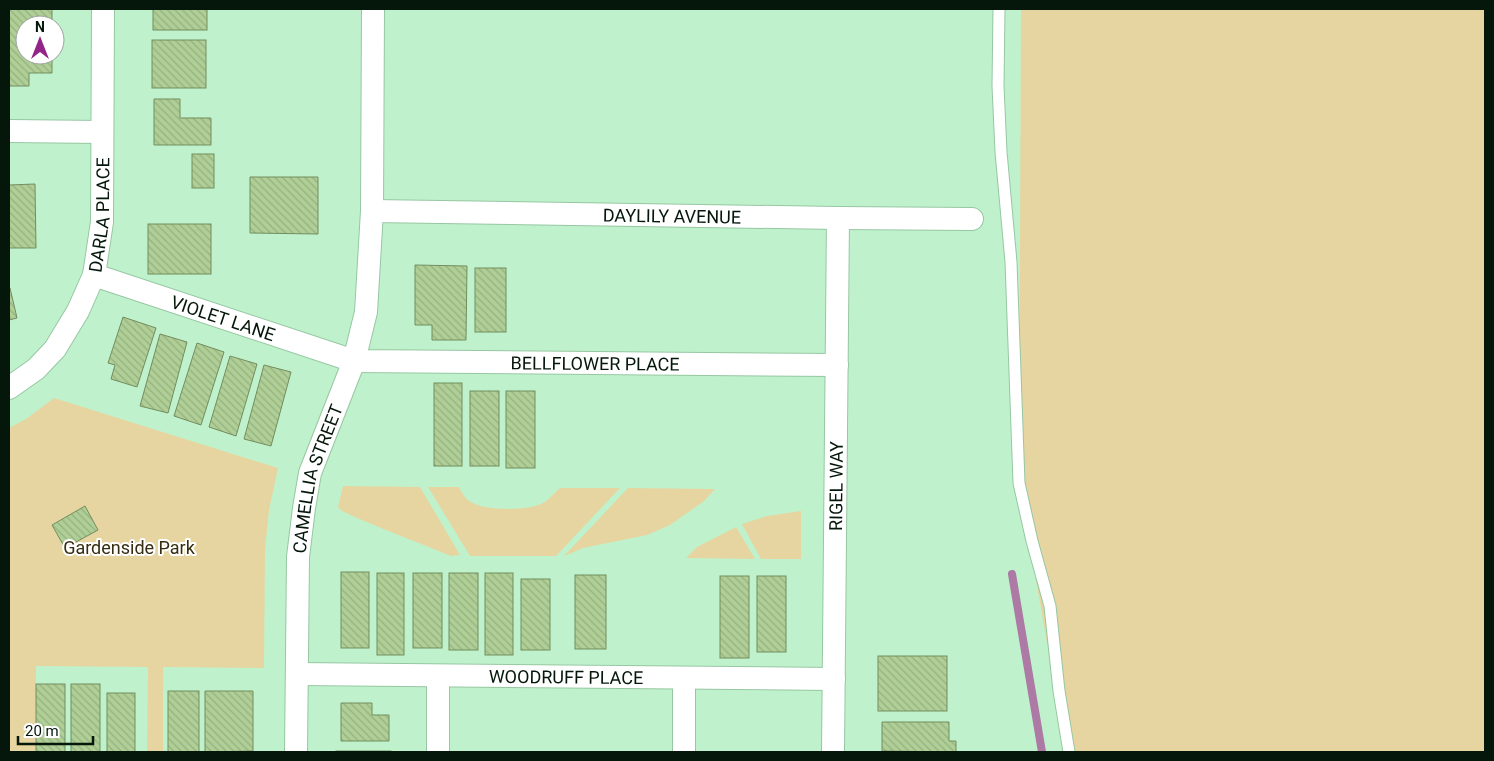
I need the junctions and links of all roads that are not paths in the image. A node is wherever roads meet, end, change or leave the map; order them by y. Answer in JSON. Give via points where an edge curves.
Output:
{"nodes":[{"id":1,"x":102,"y":9,"type":"edge"},
{"id":2,"x":373,"y":9,"type":"edge"},
{"id":3,"x":999,"y":9,"type":"edge"},
{"id":4,"x":9,"y":131,"type":"edge"},
{"id":5,"x":102,"y":132,"type":"junction"},
{"id":6,"x":372,"y":211,"type":"junction"},
{"id":7,"x":838,"y":218,"type":"junction"},
{"id":8,"x":972,"y":219,"type":"dead end"},
{"id":9,"x":94,"y":275,"type":"junction"},
{"id":10,"x":354,"y":361,"type":"junction"},
{"id":11,"x":837,"y":365,"type":"junction"},
{"id":12,"x":9,"y":388,"type":"edge"},
{"id":13,"x":297,"y":674,"type":"junction"},
{"id":14,"x":438,"y":676,"type":"junction"},
{"id":15,"x":684,"y":678,"type":"junction"},
{"id":16,"x":834,"y":679,"type":"junction"},
{"id":17,"x":296,"y":752,"type":"edge"},
{"id":18,"x":438,"y":752,"type":"edge"},
{"id":19,"x":684,"y":752,"type":"edge"},
{"id":20,"x":833,"y":752,"type":"edge"},
{"id":21,"x":1069,"y":752,"type":"edge"}],
"edges":[{"from":1,"to":5,"type":"street","name":"DARLA PLACE"},
{"from":2,"to":6,"type":"street","name":"CAMELLIA STREET"},
{"from":3,"to":21,"type":"lane","via":[[998,86],[1011,262],[1019,483],[1050,606]]},
{"from":4,"to":5,"type":"street"},
{"from":5,"to":9,"type":"street","name":"DARLA PLACE","via":[[102,222]]},
{"from":6,"to":7,"type":"street","name":"DAYLILY AVENUE"},
{"from":6,"to":10,"type":"street","name":"CAMELLIA STREET","via":[[366,312]]},
{"from":7,"to":8,"type":"street","name":"DAYLILY AVENUE"},
{"from":7,"to":11,"type":"street","name":"RIGEL WAY"},
{"from":9,"to":10,"type":"street","name":"VIOLET LANE"},
{"from":9,"to":12,"type":"street","name":"DARLA PLACE","via":[[78,312],[55,349],[36,369]]},
{"from":10,"to":11,"type":"street","name":"BELLFLOWER PLACE"},
{"from":10,"to":13,"type":"street","name":"CAMELLIA STREET","via":[[310,473],[298,557]]},
{"from":11,"to":16,"type":"street","name":"RIGEL WAY"},
{"from":13,"to":14,"type":"street","name":"WOODRUFF PLACE"},
{"from":13,"to":17,"type":"street","name":"CAMELLIA STREET"},
{"from":14,"to":15,"type":"street","name":"WOODRUFF PLACE"},
{"from":14,"to":18,"type":"street"},
{"from":15,"to":16,"type":"street","name":"WOODRUFF PLACE"},
{"from":15,"to":19,"type":"street"},
{"from":16,"to":20,"type":"street","name":"RIGEL WAY"}]}
